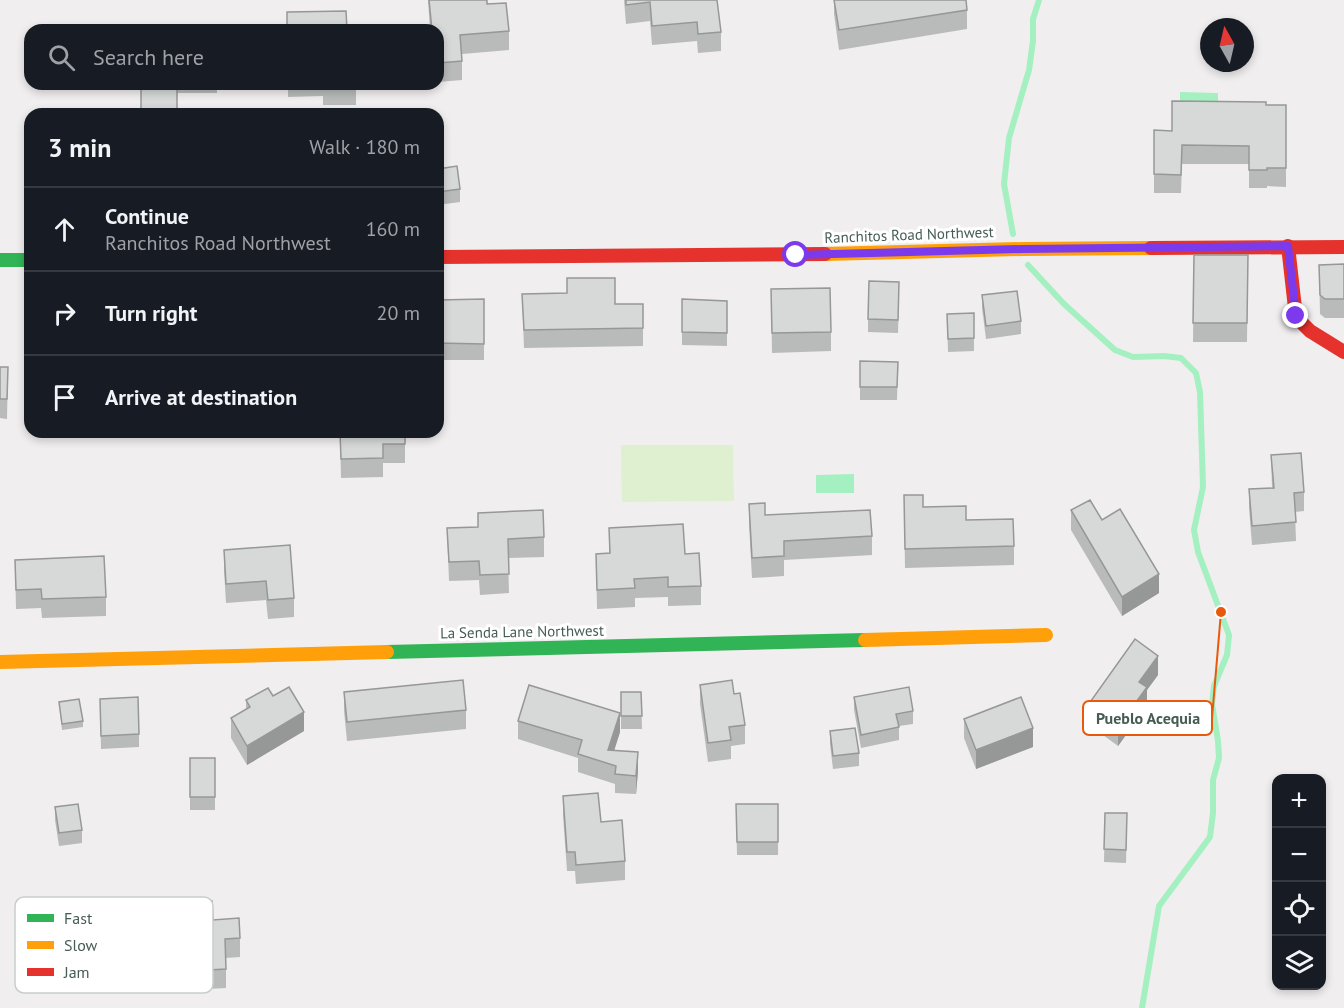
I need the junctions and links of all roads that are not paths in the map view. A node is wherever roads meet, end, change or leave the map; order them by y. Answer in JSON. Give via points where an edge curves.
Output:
{"nodes":[{"id":1,"x":1288,"y":246,"type":"junction"},
{"id":2,"x":1344,"y":247,"type":"edge"},
{"id":3,"x":444,"y":257,"type":"edge"},
{"id":4,"x":0,"y":260,"type":"edge"},
{"id":5,"x":24,"y":260,"type":"edge"},
{"id":6,"x":1344,"y":352,"type":"edge"},
{"id":7,"x":1046,"y":635,"type":"dead end"},
{"id":8,"x":0,"y":662,"type":"edge"}],
"edges":[{"from":1,"to":2,"type":"street","name":"Ranchitos Road Northwest"},
{"from":1,"to":3,"type":"street","name":"Ranchitos Road Northwest"},
{"from":1,"to":6,"type":"street","via":[[1296,316],[1310,331]]},
{"from":4,"to":5,"type":"street"},
{"from":7,"to":8,"type":"street","name":"La Senda Lane Northwest"}]}
